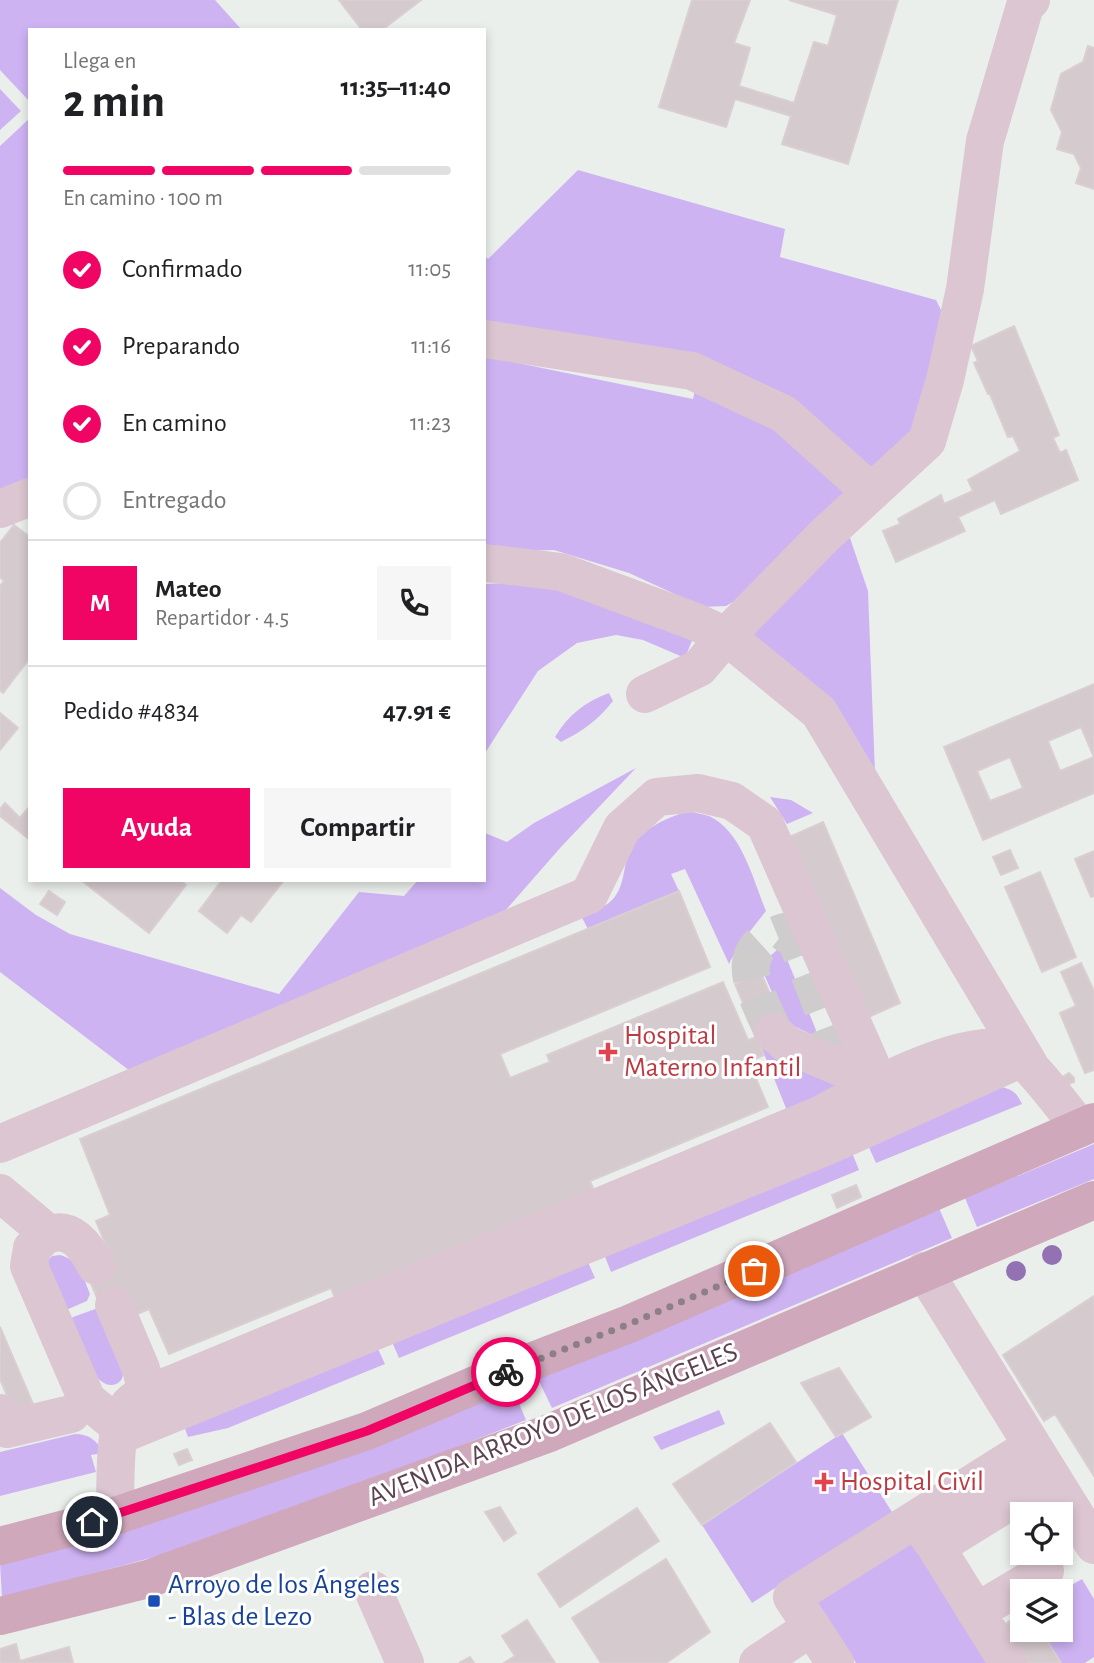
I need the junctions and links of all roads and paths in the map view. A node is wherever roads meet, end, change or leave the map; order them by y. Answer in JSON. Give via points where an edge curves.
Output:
{"nodes":[{"id":1,"x":1031,"y":0,"type":"edge"},
{"id":2,"x":486,"y":339,"type":"edge"},
{"id":3,"x":871,"y":492,"type":"junction"},
{"id":4,"x":28,"y":498,"type":"edge"},
{"id":5,"x":0,"y":509,"type":"edge"},
{"id":6,"x":486,"y":563,"type":"edge"},
{"id":7,"x":726,"y":636,"type":"junction"},
{"id":8,"x":645,"y":694,"type":"dead end"},
{"id":9,"x":773,"y":1032,"type":"tunnel mouth"},
{"id":10,"x":1026,"y":1065,"type":"junction"},
{"id":11,"x":873,"y":1105,"type":"junction"},
{"id":12,"x":1087,"y":1125,"type":"edge"},
{"id":13,"x":0,"y":1144,"type":"edge"},
{"id":14,"x":0,"y":1193,"type":"edge"},
{"id":15,"x":1094,"y":1200,"type":"edge"},
{"id":16,"x":49,"y":1234,"type":"junction"},
{"id":17,"x":96,"y":1266,"type":"dead end"},
{"id":18,"x":924,"y":1271,"type":"junction"},
{"id":19,"x":114,"y":1305,"type":"dead end"},
{"id":20,"x":147,"y":1393,"type":"junction"},
{"id":21,"x":0,"y":1413,"type":"edge"},
{"id":22,"x":71,"y":1414,"type":"dead end"},
{"id":23,"x":119,"y":1431,"type":"junction"},
{"id":24,"x":1042,"y":1461,"type":"junction"},
{"id":25,"x":1022,"y":1502,"type":"edge"},
{"id":26,"x":115,"y":1516,"type":"junction"},
{"id":27,"x":1010,"y":1519,"type":"edge"},
{"id":28,"x":926,"y":1533,"type":"junction"},
{"id":29,"x":1094,"y":1545,"type":"edge"},
{"id":30,"x":0,"y":1546,"type":"edge"},
{"id":31,"x":1042,"y":1565,"type":"edge"},
{"id":32,"x":373,"y":1590,"type":"dead end"},
{"id":33,"x":976,"y":1612,"type":"junction"},
{"id":34,"x":0,"y":1616,"type":"edge"},
{"id":35,"x":811,"y":1628,"type":"junction"},
{"id":36,"x":405,"y":1663,"type":"edge"},
{"id":37,"x":758,"y":1663,"type":"edge"},
{"id":38,"x":835,"y":1663,"type":"edge"},
{"id":39,"x":1008,"y":1663,"type":"edge"}],
"edges":[{"from":1,"to":3,"type":"lane","via":[[1025,6],[985,141],[965,289],[927,441]]},
{"from":2,"to":3,"type":"lane","via":[[692,371],[784,414]]},
{"from":3,"to":7,"type":"lane"},
{"from":4,"to":5,"type":"lane"},
{"from":6,"to":7,"type":"lane","via":[[561,572]]},
{"from":7,"to":8,"type":"lane","via":[[699,668]]},
{"from":7,"to":10,"type":"lane","via":[[819,712]]},
{"from":9,"to":11,"type":"lane","via":[[788,1045],[847,1070]]},
{"from":10,"to":11,"type":"lane","via":[[1009,1050],[964,1050]]},
{"from":10,"to":12,"type":"lane"},
{"from":11,"to":13,"type":"lane","via":[[870,1063],[765,824],[732,801],[698,793],[657,797],[622,828],[589,895]]},
{"from":11,"to":20,"type":"lane","via":[[810,1119]]},
{"from":11,"to":23,"type":"lane","via":[[832,1143]]},
{"from":12,"to":26,"type":"main road","via":[[629,1324],[367,1431]]},
{"from":14,"to":16,"type":"lane"},
{"from":15,"to":18,"type":"main road","name":"AVENIDA ARROYO DE LOS ÁNGELES"},
{"from":16,"to":17,"type":"lane","via":[[67,1233],[86,1246]]},
{"from":16,"to":23,"type":"lane","via":[[32,1248],[29,1266],[87,1400]]},
{"from":18,"to":24,"type":"lane"},
{"from":18,"to":34,"type":"main road","name":"AVENIDA ARROYO DE LOS ÁNGELES","via":[[547,1433],[148,1579]]},
{"from":19,"to":20,"type":"lane"},
{"from":20,"to":23,"type":"lane","via":[[129,1404]]},
{"from":21,"to":22,"type":"lane","via":[[7,1429]]},
{"from":23,"to":26,"type":"lane"},
{"from":24,"to":25,"type":"lane"},
{"from":24,"to":28,"type":"lane"},
{"from":24,"to":29,"type":"lane"},
{"from":26,"to":30,"type":"main road"},
{"from":27,"to":28,"type":"lane"},
{"from":28,"to":33,"type":"lane"},
{"from":28,"to":35,"type":"lane","via":[[792,1597]]},
{"from":31,"to":33,"type":"lane","via":[[1045,1571]]},
{"from":32,"to":36,"type":"lane"},
{"from":33,"to":39,"type":"lane"},
{"from":35,"to":37,"type":"lane"},
{"from":35,"to":38,"type":"lane"}]}
